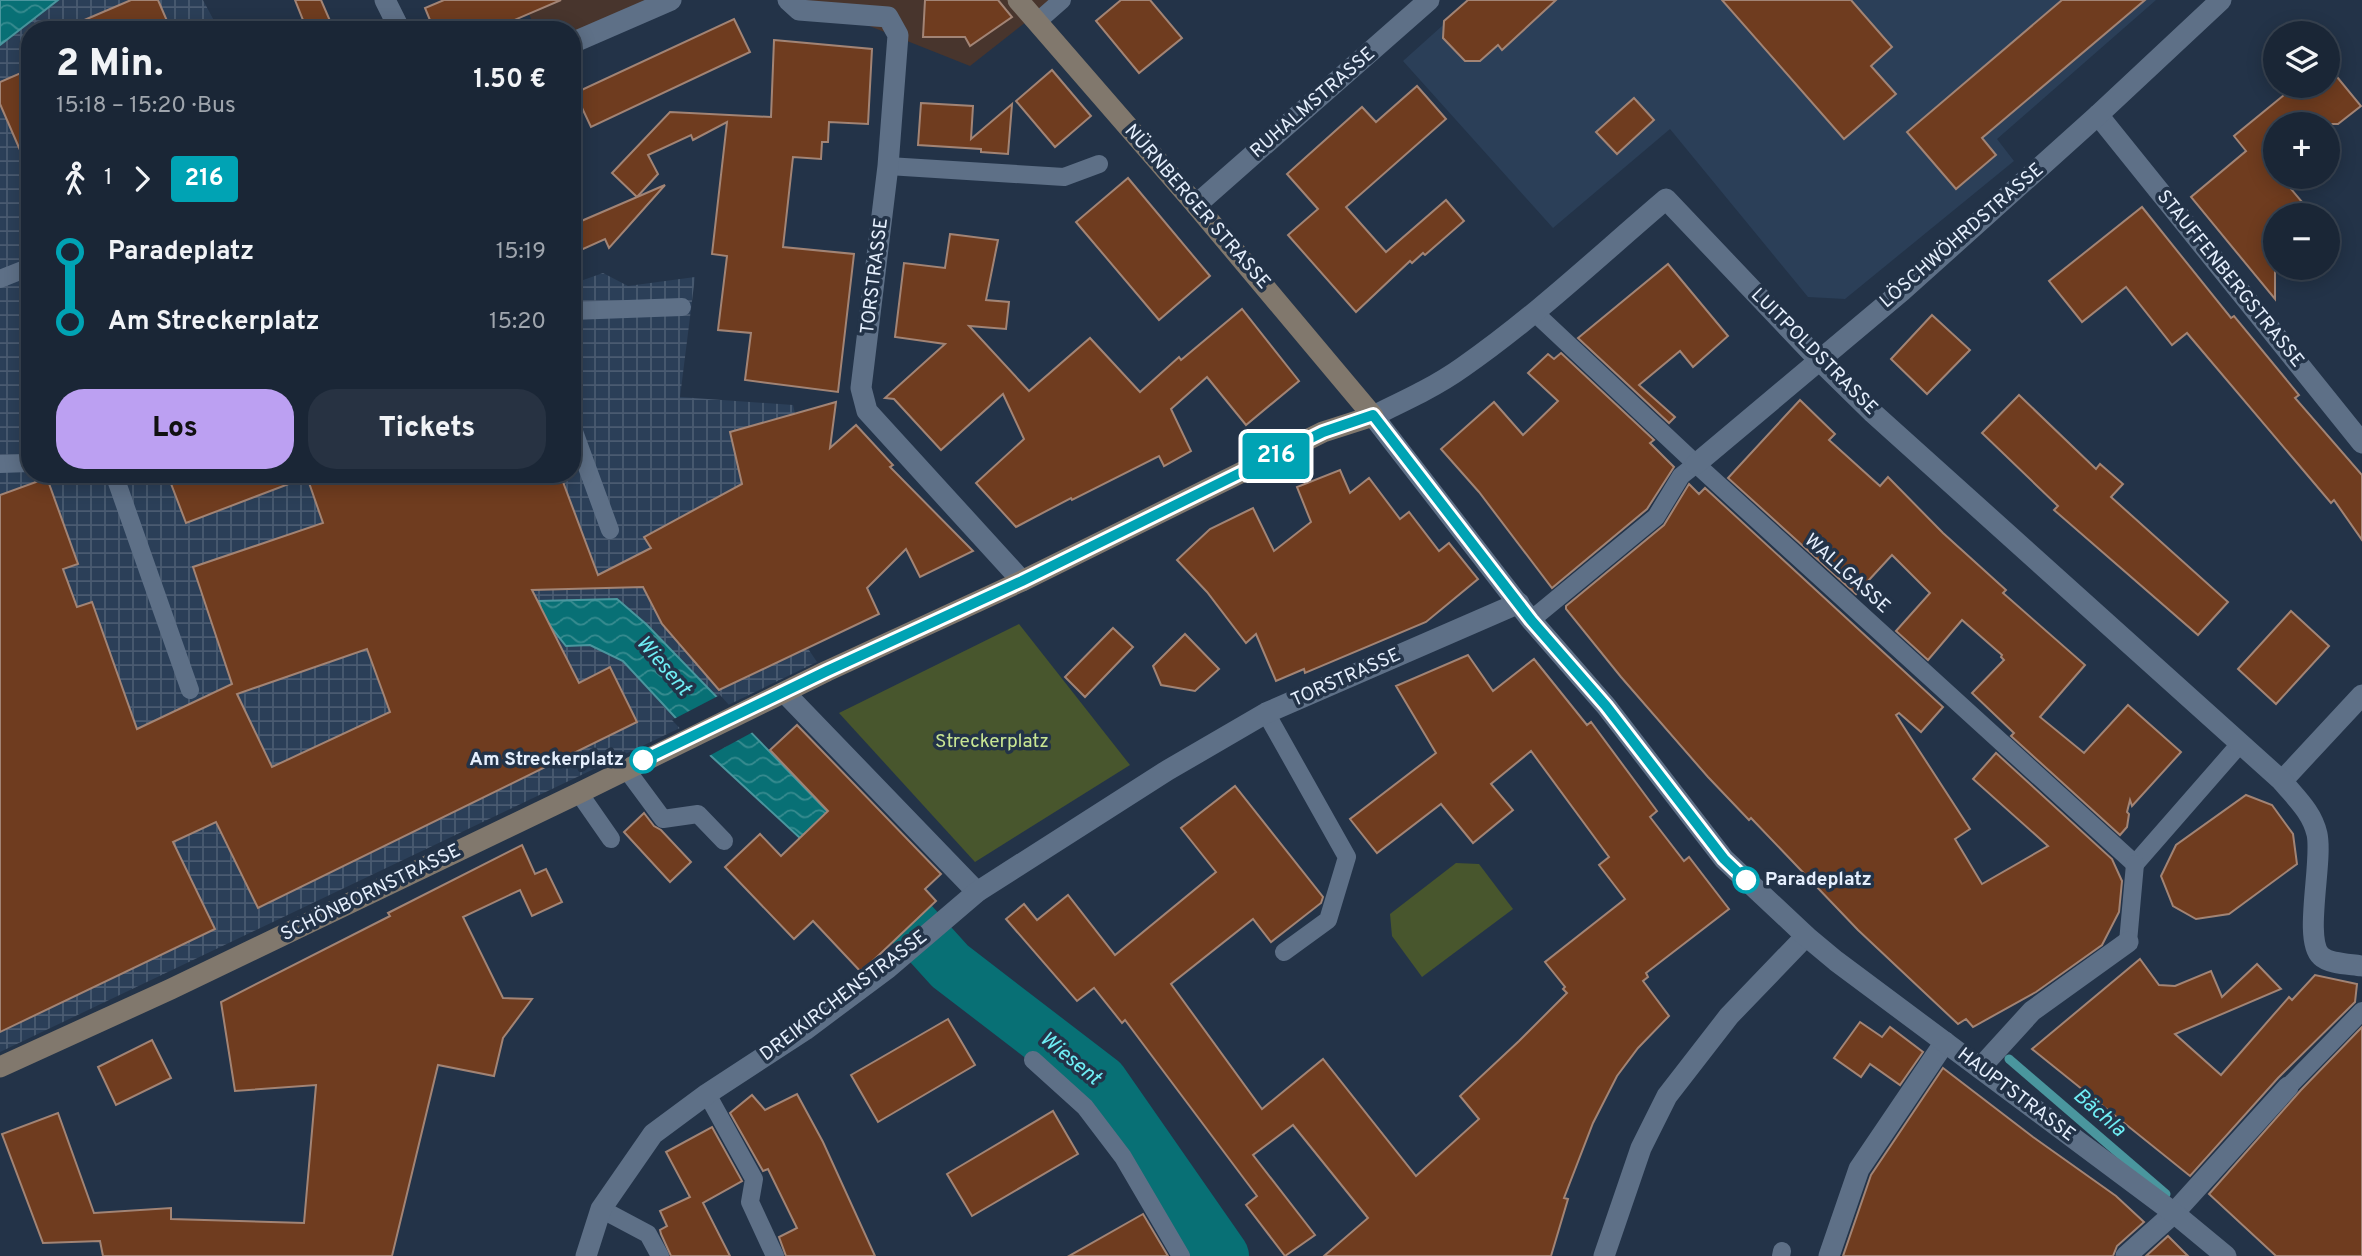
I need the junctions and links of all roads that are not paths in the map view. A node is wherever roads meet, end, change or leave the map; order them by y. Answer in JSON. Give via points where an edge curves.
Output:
{"nodes":[{"id":1,"x":385,"y":0,"type":"edge"},
{"id":2,"x":671,"y":0,"type":"edge"},
{"id":3,"x":788,"y":0,"type":"edge"},
{"id":4,"x":1018,"y":0,"type":"edge"},
{"id":5,"x":1062,"y":0,"type":"edge"},
{"id":6,"x":1429,"y":0,"type":"edge"},
{"id":7,"x":2221,"y":0,"type":"edge"},
{"id":8,"x":396,"y":21,"type":"edge"},
{"id":9,"x":1037,"y":22,"type":"junction"},
{"id":10,"x":581,"y":39,"type":"edge"},
{"id":11,"x":2098,"y":115,"type":"junction"},
{"id":12,"x":1099,"y":164,"type":"dead end"},
{"id":13,"x":888,"y":166,"type":"junction"},
{"id":14,"x":1196,"y":205,"type":"junction"},
{"id":15,"x":21,"y":269,"type":"edge"},
{"id":16,"x":2,"y":273,"type":"edge"},
{"id":17,"x":682,"y":307,"type":"dead end"},
{"id":18,"x":581,"y":310,"type":"edge"},
{"id":19,"x":1534,"y":312,"type":"junction"},
{"id":20,"x":1818,"y":359,"type":"junction"},
{"id":21,"x":1373,"y":415,"type":"junction"},
{"id":22,"x":2362,"y":443,"type":"edge"},
{"id":23,"x":581,"y":451,"type":"edge"},
{"id":24,"x":21,"y":463,"type":"edge"},
{"id":25,"x":0,"y":464,"type":"edge"},
{"id":26,"x":1696,"y":464,"type":"junction"},
{"id":27,"x":117,"y":483,"type":"edge"},
{"id":28,"x":610,"y":530,"type":"dead end"},
{"id":29,"x":1022,"y":581,"type":"junction"},
{"id":30,"x":1525,"y":611,"type":"junction"},
{"id":31,"x":190,"y":690,"type":"dead end"},
{"id":32,"x":785,"y":693,"type":"junction"},
{"id":33,"x":2362,"y":695,"type":"edge"},
{"id":34,"x":1266,"y":713,"type":"junction"},
{"id":35,"x":2239,"y":745,"type":"junction"},
{"id":36,"x":626,"y":769,"type":"junction"},
{"id":37,"x":2282,"y":781,"type":"junction"},
{"id":38,"x":579,"y":793,"type":"junction"},
{"id":39,"x":611,"y":839,"type":"dead end"},
{"id":40,"x":724,"y":841,"type":"dead end"},
{"id":41,"x":2135,"y":864,"type":"junction"},
{"id":42,"x":977,"y":892,"type":"junction"},
{"id":43,"x":1806,"y":936,"type":"junction"},
{"id":44,"x":2128,"y":942,"type":"joint"},
{"id":45,"x":1284,"y":952,"type":"dead end"},
{"id":46,"x":2362,"y":966,"type":"edge"},
{"id":47,"x":2362,"y":1011,"type":"edge"},
{"id":48,"x":1945,"y":1042,"type":"junction"},
{"id":49,"x":1033,"y":1060,"type":"dead end"},
{"id":50,"x":0,"y":1067,"type":"edge"},
{"id":51,"x":1981,"y":1067,"type":"junction"},
{"id":52,"x":2288,"y":1087,"type":"joint"},
{"id":53,"x":707,"y":1094,"type":"junction"},
{"id":54,"x":601,"y":1209,"type":"junction"},
{"id":55,"x":2174,"y":1213,"type":"junction"},
{"id":56,"x":586,"y":1256,"type":"edge"},
{"id":57,"x":660,"y":1256,"type":"edge"},
{"id":58,"x":775,"y":1256,"type":"edge"},
{"id":59,"x":1181,"y":1256,"type":"edge"},
{"id":60,"x":1604,"y":1256,"type":"edge"},
{"id":61,"x":1829,"y":1256,"type":"edge"},
{"id":62,"x":2126,"y":1256,"type":"edge"},
{"id":63,"x":2226,"y":1256,"type":"edge"}],
"edges":[{"from":1,"to":8,"type":"street"},
{"from":2,"to":10,"type":"street"},
{"from":3,"to":13,"type":"street","name":"TORSTRASSE","via":[[799,10],[888,17],[898,35]]},
{"from":4,"to":9,"type":"street","name":"NÜRNBERGER STRASSE"},
{"from":5,"to":9,"type":"lane"},
{"from":6,"to":14,"type":"street","name":"RUHALMSTRASSE"},
{"from":7,"to":11,"type":"street","name":"LÖSCHWÖHRDSTRASSE"},
{"from":9,"to":14,"type":"street","name":"NÜRNBERGER STRASSE"},
{"from":11,"to":20,"type":"street","name":"LÖSCHWÖHRDSTRASSE","via":[[1902,291]]},
{"from":11,"to":22,"type":"street","name":"STAUFFENBERGSTRASSE"},
{"from":12,"to":13,"type":"lane","via":[[1064,177]]},
{"from":13,"to":29,"type":"street","name":"TORSTRASSE","via":[[861,388],[867,411]]},
{"from":14,"to":21,"type":"street","name":"NÜRNBERGER STRASSE"},
{"from":15,"to":16,"type":"lane"},
{"from":17,"to":18,"type":"lane"},
{"from":19,"to":20,"type":"street","name":"LUITPOLDSTRASSE","via":[[1666,199]]},
{"from":19,"to":21,"type":"street","name":"LUITPOLDSTRASSE","via":[[1462,368]]},
{"from":19,"to":26,"type":"lane","name":"WALLGASSE"},
{"from":20,"to":26,"type":"street","name":"LÖSCHWÖHRDSTRASSE"},
{"from":20,"to":35,"type":"street","name":"LUITPOLDSTRASSE"},
{"from":21,"to":29,"type":"street","via":[[1323,432]]},
{"from":21,"to":30,"type":"street","name":"NÜRNBERGER STRASSE"},
{"from":23,"to":28,"type":"lane"},
{"from":24,"to":25,"type":"lane"},
{"from":26,"to":30,"type":"lane","via":[[1681,476],[1656,517]]},
{"from":26,"to":41,"type":"lane","name":"WALLGASSE"},
{"from":27,"to":31,"type":"lane"},
{"from":29,"to":32,"type":"street"},
{"from":30,"to":34,"type":"street","name":"TORSTRASSE"},
{"from":30,"to":43,"type":"street","name":"NÜRNBERGER STRASSE","via":[[1606,706],[1724,859]]},
{"from":32,"to":36,"type":"street","name":"SCHÖNBORNSTRASSE"},
{"from":32,"to":42,"type":"street"},
{"from":33,"to":37,"type":"street"},
{"from":34,"to":42,"type":"street","name":"TORSTRASSE"},
{"from":34,"to":45,"type":"lane","via":[[1347,857],[1328,920]]},
{"from":35,"to":37,"type":"street","name":"LUITPOLDSTRASSE"},
{"from":35,"to":41,"type":"lane"},
{"from":36,"to":38,"type":"street","name":"SCHÖNBORNSTRASSE"},
{"from":36,"to":40,"type":"lane","via":[[663,819],[698,814]]},
{"from":37,"to":46,"type":"street","name":"LUITPOLDSTRASSE","via":[[2310,814],[2317,836],[2312,938],[2318,953],[2322,958]]},
{"from":38,"to":39,"type":"lane"},
{"from":38,"to":50,"type":"street","name":"SCHÖNBORNSTRASSE"},
{"from":41,"to":44,"type":"lane"},
{"from":42,"to":53,"type":"street","name":"DREIKIRCHENSTRASSE","via":[[888,968]]},
{"from":43,"to":48,"type":"street","name":"HAUPTSTRASSE"},
{"from":43,"to":60,"type":"street","via":[[1729,1016],[1667,1096],[1641,1148]]},
{"from":44,"to":51,"type":"street","via":[[2032,1011]]},
{"from":47,"to":52,"type":"lane"},
{"from":48,"to":51,"type":"street","name":"HAUPTSTRASSE"},
{"from":48,"to":61,"type":"street","via":[[1860,1169]]},
{"from":49,"to":59,"type":"lane","via":[[1085,1107],[1123,1157]]},
{"from":51,"to":55,"type":"street","name":"HAUPTSTRASSE"},
{"from":52,"to":55,"type":"street"},
{"from":53,"to":54,"type":"street","name":"DREIKIRCHENSTRASSE","via":[[653,1135]]},
{"from":53,"to":58,"type":"lane","via":[[754,1179],[750,1202]]},
{"from":54,"to":56,"type":"street","name":"DREIKIRCHENSTRASSE"},
{"from":54,"to":57,"type":"lane","via":[[648,1234]]},
{"from":55,"to":62,"type":"street"},
{"from":55,"to":63,"type":"street","name":"HAUPTSTRASSE"}]}
